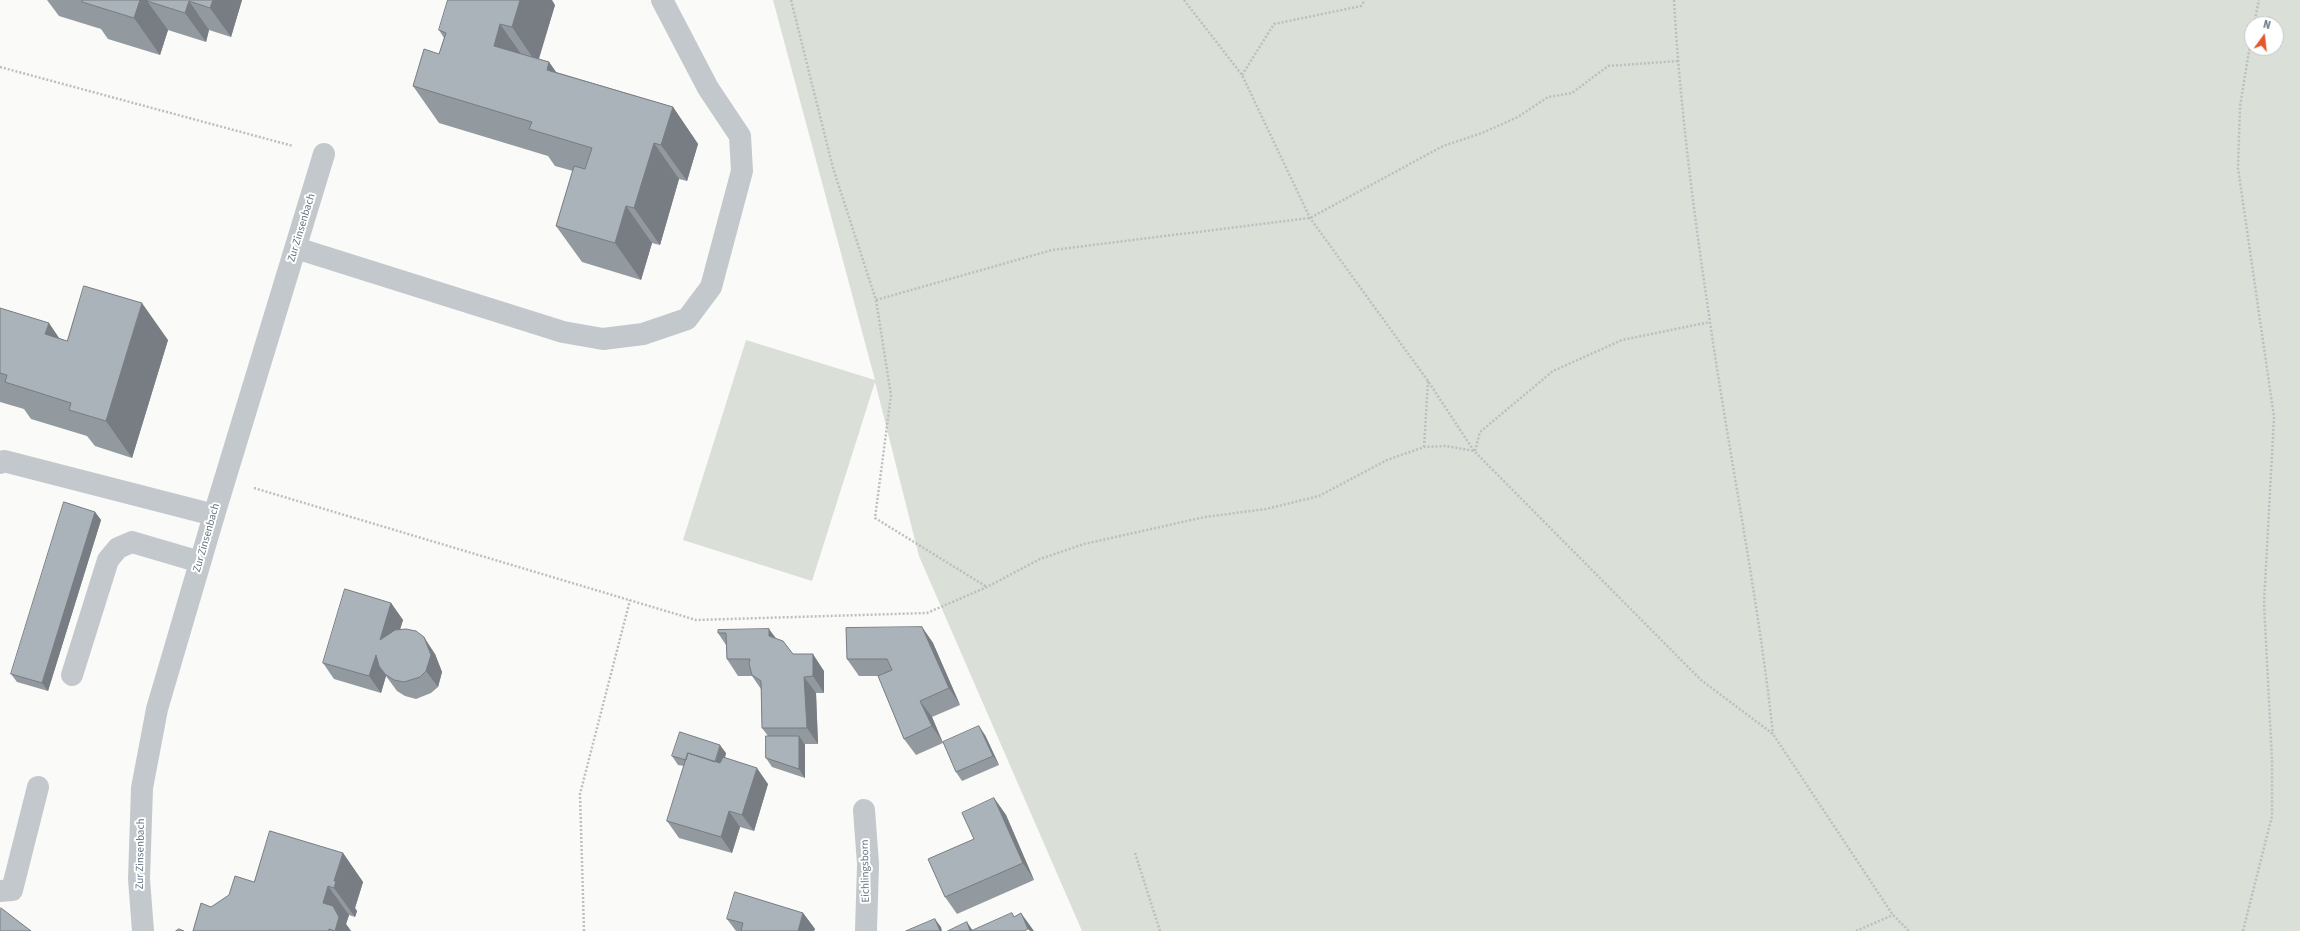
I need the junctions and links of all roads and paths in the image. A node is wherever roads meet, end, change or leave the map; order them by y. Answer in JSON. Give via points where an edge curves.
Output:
{"nodes":[{"id":1,"x":662,"y":0,"type":"edge"},
{"id":2,"x":791,"y":0,"type":"edge"},
{"id":3,"x":1184,"y":0,"type":"edge"},
{"id":4,"x":1365,"y":0,"type":"edge"},
{"id":5,"x":1674,"y":0,"type":"edge"},
{"id":6,"x":2259,"y":0,"type":"edge"},
{"id":7,"x":2256,"y":16,"type":"edge"},
{"id":8,"x":2248,"y":56,"type":"edge"},
{"id":9,"x":1678,"y":61,"type":"junction"},
{"id":10,"x":0,"y":67,"type":"edge"},
{"id":11,"x":1242,"y":75,"type":"junction"},
{"id":12,"x":324,"y":154,"type":"joint"},
{"id":13,"x":1310,"y":218,"type":"junction"},
{"id":14,"x":296,"y":248,"type":"junction"},
{"id":15,"x":876,"y":300,"type":"junction"},
{"id":16,"x":1710,"y":322,"type":"junction"},
{"id":17,"x":1428,"y":381,"type":"junction"},
{"id":18,"x":1424,"y":447,"type":"junction"},
{"id":19,"x":1474,"y":451,"type":"junction"},
{"id":20,"x":0,"y":463,"type":"edge"},
{"id":21,"x":225,"y":479,"type":"junction"},
{"id":22,"x":214,"y":515,"type":"junction"},
{"id":23,"x":200,"y":562,"type":"junction"},
{"id":24,"x":987,"y":587,"type":"junction"},
{"id":25,"x":630,"y":600,"type":"junction"},
{"id":26,"x":72,"y":675,"type":"dead end"},
{"id":27,"x":1773,"y":734,"type":"junction"},
{"id":28,"x":38,"y":787,"type":"dead end"},
{"id":29,"x":864,"y":810,"type":"dead end"},
{"id":30,"x":1135,"y":852,"type":"dead end"},
{"id":31,"x":0,"y":891,"type":"edge"},
{"id":32,"x":1894,"y":915,"type":"junction"},
{"id":33,"x":143,"y":931,"type":"edge"},
{"id":34,"x":584,"y":931,"type":"edge"},
{"id":35,"x":866,"y":931,"type":"edge"},
{"id":36,"x":1160,"y":931,"type":"edge"},
{"id":37,"x":1856,"y":931,"type":"edge"},
{"id":38,"x":1909,"y":931,"type":"edge"},
{"id":39,"x":2243,"y":931,"type":"edge"}],
"edges":[{"from":1,"to":14,"type":"street","via":[[708,88],[740,136],[742,171],[710,287],[687,319],[643,334],[603,339],[563,332]]},
{"from":2,"to":15,"type":"path","via":[[833,168]]},
{"from":3,"to":11,"type":"path"},
{"from":4,"to":11,"type":"path","via":[[1361,6],[1274,24]]},
{"from":5,"to":9,"type":"path"},
{"from":6,"to":7,"type":"path"},
{"from":8,"to":39,"type":"path","via":[[2240,106],[2238,168],[2274,417],[2264,603],[2272,760],[2272,816]]},
{"from":9,"to":13,"type":"path","via":[[1608,66],[1572,93],[1548,97],[1518,117],[1443,146]]},
{"from":9,"to":16,"type":"path"},
{"from":10,"to":12,"type":"path"},
{"from":11,"to":13,"type":"path"},
{"from":12,"to":14,"type":"street","name":"Zur Zinsenbach"},
{"from":13,"to":15,"type":"path","via":[[1052,250]]},
{"from":13,"to":17,"type":"path"},
{"from":14,"to":21,"type":"street","name":"Zur Zinsenbach"},
{"from":15,"to":24,"type":"path","via":[[891,395],[875,518]]},
{"from":16,"to":19,"type":"path","via":[[1622,340],[1553,371],[1480,432]]},
{"from":16,"to":27,"type":"path","via":[[1764,651]]},
{"from":17,"to":18,"type":"path"},
{"from":17,"to":19,"type":"path"},
{"from":18,"to":19,"type":"path","via":[[1446,446]]},
{"from":18,"to":24,"type":"path","via":[[1387,460],[1319,496],[1266,509],[1205,517],[1084,544],[1040,559]]},
{"from":19,"to":27,"type":"path","via":[[1701,680]]},
{"from":20,"to":22,"type":"street","via":[[4,461]]},
{"from":21,"to":22,"type":"street","name":"Zur Zinsenbach"},
{"from":21,"to":25,"type":"path"},
{"from":22,"to":23,"type":"street","name":"Zur Zinsenbach"},
{"from":23,"to":26,"type":"street","via":[[132,542],[118,548],[108,560]]},
{"from":23,"to":33,"type":"street","name":"Zur Zinsenbach","via":[[157,709],[142,788],[138,879]]},
{"from":24,"to":25,"type":"path","via":[[927,613],[696,620]]},
{"from":25,"to":34,"type":"path","via":[[580,794]]},
{"from":27,"to":32,"type":"path"},
{"from":28,"to":31,"type":"street","via":[[12,890]]},
{"from":29,"to":35,"type":"street","name":"Eichlingsborn","via":[[868,864]]},
{"from":30,"to":36,"type":"path"},
{"from":32,"to":37,"type":"path"},
{"from":32,"to":38,"type":"path"}]}
